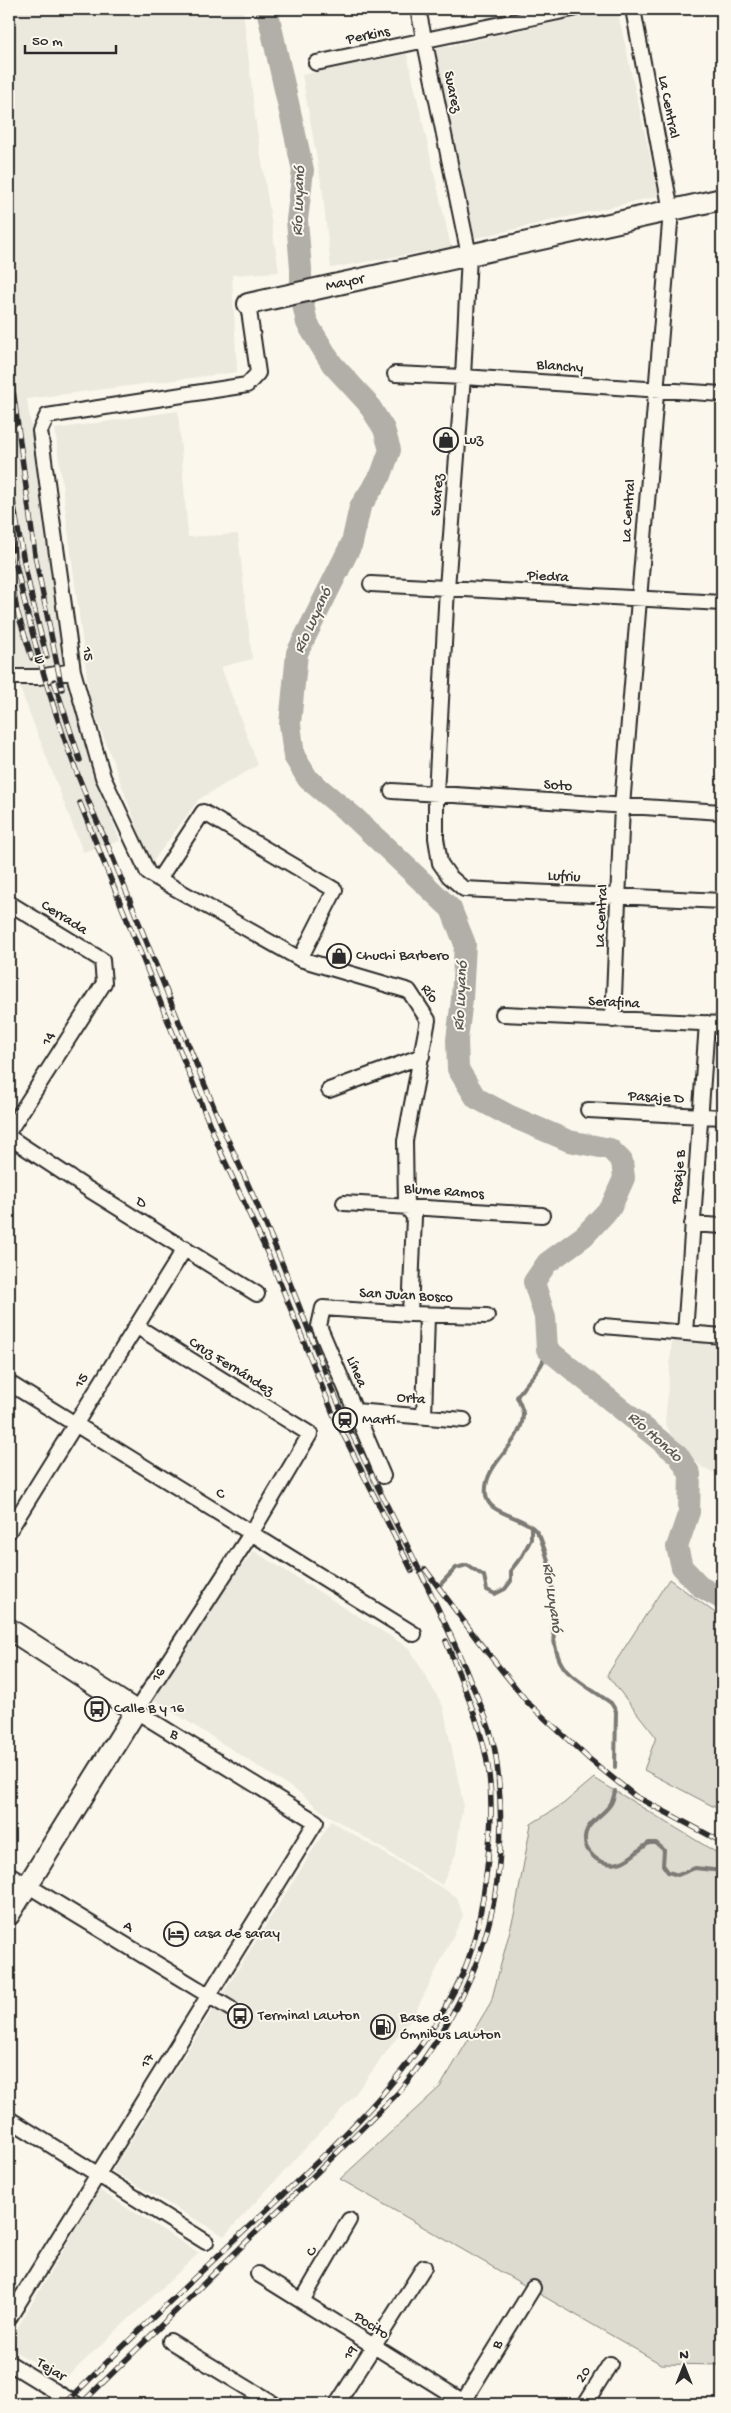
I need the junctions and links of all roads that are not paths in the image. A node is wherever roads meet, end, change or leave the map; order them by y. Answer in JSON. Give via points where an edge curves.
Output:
{"nodes":[{"id":1,"x":418,"y":9,"type":"edge"},
{"id":2,"x":574,"y":9,"type":"edge"},
{"id":3,"x":633,"y":9,"type":"edge"},
{"id":4,"x":425,"y":41,"type":"junction"},
{"id":5,"x":316,"y":63,"type":"dead end"},
{"id":6,"x":722,"y":199,"type":"edge"},
{"id":7,"x":671,"y":211,"type":"junction"},
{"id":8,"x":469,"y":255,"type":"junction"},
{"id":9,"x":248,"y":304,"type":"joint"},
{"id":10,"x":395,"y":374,"type":"dead end"},
{"id":11,"x":463,"y":377,"type":"junction"},
{"id":12,"x":655,"y":390,"type":"junction"},
{"id":13,"x":722,"y":394,"type":"edge"},
{"id":14,"x":47,"y":416,"type":"joint"},
{"id":15,"x":371,"y":584,"type":"dead end"},
{"id":16,"x":447,"y":588,"type":"junction"},
{"id":17,"x":639,"y":599,"type":"junction"},
{"id":18,"x":722,"y":603,"type":"edge"},
{"id":19,"x":73,"y":671,"type":"junction"},
{"id":20,"x":9,"y":677,"type":"edge"},
{"id":21,"x":392,"y":791,"type":"dead end"},
{"id":22,"x":436,"y":794,"type":"junction"},
{"id":23,"x":622,"y":806,"type":"junction"},
{"id":24,"x":722,"y":812,"type":"edge"},
{"id":25,"x":160,"y":879,"type":"junction"},
{"id":26,"x":464,"y":888,"type":"joint"},
{"id":27,"x":619,"y":896,"type":"junction"},
{"id":28,"x":722,"y":902,"type":"edge"},
{"id":29,"x":9,"y":903,"type":"edge"},
{"id":30,"x":300,"y":959,"type":"junction"},
{"id":31,"x":102,"y":960,"type":"joint"},
{"id":32,"x":503,"y":1014,"type":"dead end"},
{"id":33,"x":613,"y":1020,"type":"junction"},
{"id":34,"x":707,"y":1024,"type":"junction"},
{"id":35,"x":722,"y":1024,"type":"edge"},
{"id":36,"x":422,"y":1056,"type":"junction"},
{"id":37,"x":329,"y":1090,"type":"dead end"},
{"id":38,"x":588,"y":1110,"type":"dead end"},
{"id":39,"x":701,"y":1116,"type":"junction"},
{"id":40,"x":722,"y":1117,"type":"edge"},
{"id":41,"x":9,"y":1131,"type":"edge"},
{"id":42,"x":9,"y":1137,"type":"edge"},
{"id":43,"x":344,"y":1203,"type":"dead end"},
{"id":44,"x":406,"y":1206,"type":"junction"},
{"id":45,"x":542,"y":1215,"type":"dead end"},
{"id":46,"x":692,"y":1224,"type":"junction"},
{"id":47,"x":722,"y":1226,"type":"edge"},
{"id":48,"x":185,"y":1248,"type":"junction"},
{"id":49,"x":257,"y":1294,"type":"dead end"},
{"id":50,"x":323,"y":1308,"type":"joint"},
{"id":51,"x":410,"y":1314,"type":"junction"},
{"id":52,"x":428,"y":1315,"type":"junction"},
{"id":53,"x":487,"y":1316,"type":"dead end"},
{"id":54,"x":136,"y":1326,"type":"junction"},
{"id":55,"x":603,"y":1326,"type":"dead end"},
{"id":56,"x":685,"y":1333,"type":"junction"},
{"id":57,"x":722,"y":1336,"type":"edge"},
{"id":58,"x":9,"y":1383,"type":"edge"},
{"id":59,"x":355,"y":1411,"type":"junction"},
{"id":60,"x":424,"y":1417,"type":"junction"},
{"id":61,"x":464,"y":1420,"type":"dead end"},
{"id":62,"x":74,"y":1425,"type":"junction"},
{"id":63,"x":310,"y":1434,"type":"joint"},
{"id":64,"x":383,"y":1476,"type":"dead end"},
{"id":65,"x":9,"y":1532,"type":"edge"},
{"id":66,"x":252,"y":1532,"type":"junction"},
{"id":67,"x":9,"y":1629,"type":"edge"},
{"id":68,"x":414,"y":1634,"type":"dead end"},
{"id":69,"x":136,"y":1711,"type":"junction"},
{"id":70,"x":316,"y":1822,"type":"joint"},
{"id":71,"x":9,"y":1874,"type":"edge"},
{"id":72,"x":26,"y":1885,"type":"junction"},
{"id":73,"x":9,"y":1915,"type":"edge"},
{"id":74,"x":209,"y":1994,"type":"junction"},
{"id":75,"x":231,"y":2009,"type":"dead end"},
{"id":76,"x":9,"y":2119,"type":"edge"},
{"id":77,"x":98,"y":2173,"type":"junction"},
{"id":78,"x":349,"y":2220,"type":"dead end"},
{"id":79,"x":206,"y":2242,"type":"dead end"},
{"id":80,"x":424,"y":2268,"type":"dead end"},
{"id":81,"x":258,"y":2274,"type":"dead end"},
{"id":82,"x":533,"y":2288,"type":"dead end"},
{"id":83,"x":302,"y":2301,"type":"junction"},
{"id":84,"x":9,"y":2318,"type":"edge"},
{"id":85,"x":170,"y":2341,"type":"dead end"},
{"id":86,"x":374,"y":2348,"type":"junction"},
{"id":87,"x":9,"y":2363,"type":"edge"},
{"id":88,"x":610,"y":2364,"type":"dead end"},
{"id":89,"x":465,"y":2403,"type":"edge"},
{"id":90,"x":76,"y":2404,"type":"edge"},
{"id":91,"x":274,"y":2404,"type":"edge"},
{"id":92,"x":337,"y":2404,"type":"edge"},
{"id":93,"x":585,"y":2404,"type":"edge"}],
"edges":[{"from":1,"to":4,"type":"street","name":"Suarez"},
{"from":2,"to":4,"type":"street","name":"Perkins"},
{"from":3,"to":7,"type":"street","name":"La Central"},
{"from":4,"to":5,"type":"street","name":"Perkins"},
{"from":4,"to":8,"type":"street","name":"Suarez"},
{"from":6,"to":7,"type":"street","name":"Mayor"},
{"from":7,"to":8,"type":"street","name":"Mayor"},
{"from":7,"to":12,"type":"street","name":"La Central"},
{"from":8,"to":9,"type":"street","name":"Mayor"},
{"from":8,"to":11,"type":"street","name":"Suarez"},
{"from":9,"to":14,"type":"street","name":"Mayor","via":[[258,373],[247,385]]},
{"from":10,"to":11,"type":"street","name":"Blanchy"},
{"from":11,"to":12,"type":"street","name":"Blanchy"},
{"from":11,"to":16,"type":"street","name":"Suarez"},
{"from":12,"to":13,"type":"street","name":"Blanchy"},
{"from":12,"to":17,"type":"street","name":"La Central"},
{"from":14,"to":19,"type":"street","name":"15","via":[[40,431]]},
{"from":15,"to":16,"type":"street","name":"Piedra"},
{"from":16,"to":17,"type":"street","name":"Piedra"},
{"from":16,"to":22,"type":"street","name":"Suarez"},
{"from":17,"to":18,"type":"street","name":"Piedra"},
{"from":17,"to":23,"type":"street","name":"La Central"},
{"from":19,"to":20,"type":"street","name":"E","via":[[38,677]]},
{"from":19,"to":25,"type":"street","name":"15","via":[[103,777],[148,873]]},
{"from":21,"to":22,"type":"street","name":"Soto"},
{"from":22,"to":23,"type":"street","name":"Soto"},
{"from":22,"to":26,"type":"street","name":"Suarez","via":[[436,838],[440,864]]},
{"from":23,"to":24,"type":"street","name":"Soto"},
{"from":23,"to":27,"type":"street","name":"La Central"},
{"from":25,"to":30,"type":"street","name":"Río"},
{"from":25,"to":30,"type":"street","via":[[203,812],[335,890]]},
{"from":26,"to":27,"type":"street","name":"Lufriu"},
{"from":27,"to":28,"type":"street","name":"Lufriu"},
{"from":27,"to":33,"type":"street","name":"La Central"},
{"from":29,"to":31,"type":"street","name":"Cerrada"},
{"from":30,"to":36,"type":"street","name":"Río","via":[[409,991],[428,1020]]},
{"from":31,"to":41,"type":"street","name":"14","via":[[104,983]]},
{"from":32,"to":33,"type":"street","name":"Serafina"},
{"from":33,"to":34,"type":"street","name":"Serafina"},
{"from":34,"to":35,"type":"street","name":"Serafina"},
{"from":34,"to":39,"type":"street","name":"Pasaje B"},
{"from":36,"to":37,"type":"street"},
{"from":36,"to":44,"type":"street","name":"Río","via":[[405,1141]]},
{"from":38,"to":39,"type":"street","name":"Pasaje D"},
{"from":39,"to":40,"type":"street","name":"Pasaje D"},
{"from":39,"to":46,"type":"street","name":"Pasaje B"},
{"from":42,"to":48,"type":"street","name":"D"},
{"from":43,"to":44,"type":"street","name":"Blume Ramos"},
{"from":44,"to":45,"type":"street","name":"Blume Ramos"},
{"from":44,"to":51,"type":"street","name":"Río","via":[[414,1217]]},
{"from":46,"to":47,"type":"street"},
{"from":46,"to":56,"type":"street","name":"Pasaje B"},
{"from":48,"to":49,"type":"street","name":"D"},
{"from":48,"to":54,"type":"street","name":"15"},
{"from":50,"to":51,"type":"street","name":"San Juan Bosco"},
{"from":50,"to":59,"type":"street","name":"Línea","via":[[319,1326]]},
{"from":51,"to":52,"type":"street","name":"San Juan Bosco"},
{"from":52,"to":53,"type":"street","name":"San Juan Bosco"},
{"from":52,"to":60,"type":"street"},
{"from":54,"to":62,"type":"street","name":"15"},
{"from":54,"to":63,"type":"street","name":"Cruz Fernández"},
{"from":55,"to":56,"type":"street"},
{"from":56,"to":57,"type":"street"},
{"from":58,"to":62,"type":"street","name":"C"},
{"from":59,"to":60,"type":"street","name":"Orta"},
{"from":59,"to":64,"type":"street","name":"Línea"},
{"from":60,"to":61,"type":"street","name":"Orta"},
{"from":62,"to":65,"type":"street","name":"15"},
{"from":62,"to":66,"type":"street","name":"C"},
{"from":63,"to":66,"type":"street","name":"16"},
{"from":66,"to":68,"type":"street","name":"C"},
{"from":66,"to":69,"type":"street","name":"16"},
{"from":67,"to":69,"type":"street","name":"B"},
{"from":69,"to":70,"type":"street","name":"B"},
{"from":69,"to":72,"type":"street","name":"16"},
{"from":70,"to":74,"type":"street","name":"17"},
{"from":71,"to":72,"type":"street","name":"A"},
{"from":72,"to":73,"type":"street","name":"16"},
{"from":72,"to":74,"type":"street","name":"A"},
{"from":74,"to":75,"type":"street","name":"A"},
{"from":74,"to":77,"type":"street","name":"17"},
{"from":76,"to":77,"type":"street"},
{"from":77,"to":79,"type":"street"},
{"from":77,"to":84,"type":"street","name":"17"},
{"from":78,"to":83,"type":"street","name":"C"},
{"from":80,"to":86,"type":"street","name":"19"},
{"from":81,"to":83,"type":"street","name":"Pocito"},
{"from":82,"to":89,"type":"street","name":"B"},
{"from":83,"to":86,"type":"street","name":"Pocito"},
{"from":85,"to":91,"type":"street"},
{"from":86,"to":89,"type":"street","name":"Pocito"},
{"from":86,"to":92,"type":"street","name":"19"},
{"from":87,"to":90,"type":"street","name":"Tejar"},
{"from":88,"to":93,"type":"street","name":"20"}]}
